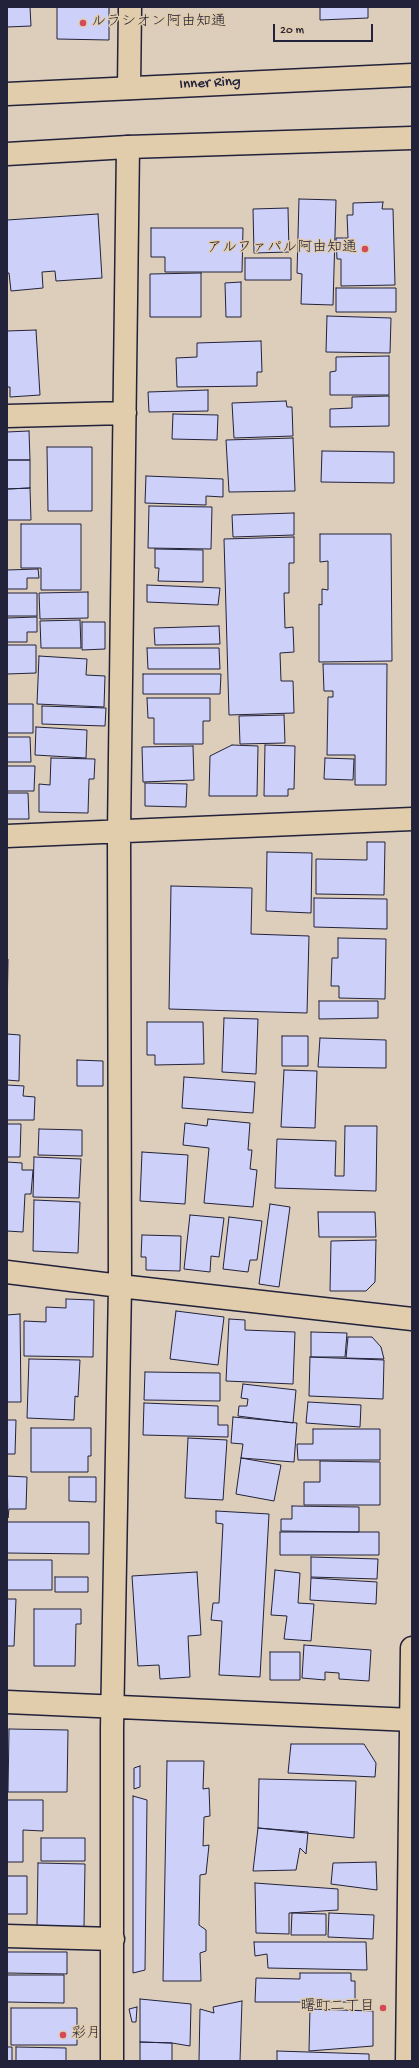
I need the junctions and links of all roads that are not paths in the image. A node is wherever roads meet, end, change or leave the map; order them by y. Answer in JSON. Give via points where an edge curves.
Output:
{"nodes":[{"id":1,"x":130,"y":7,"type":"edge"},
{"id":2,"x":412,"y":75,"type":"edge"},
{"id":3,"x":129,"y":88,"type":"junction"},
{"id":4,"x":7,"y":94,"type":"edge"},
{"id":5,"x":412,"y":138,"type":"edge"},
{"id":6,"x":128,"y":147,"type":"junction"},
{"id":7,"x":7,"y":154,"type":"edge"},
{"id":8,"x":125,"y":413,"type":"junction"},
{"id":9,"x":7,"y":416,"type":"edge"},
{"id":10,"x":412,"y":819,"type":"edge"},
{"id":11,"x":119,"y":832,"type":"junction"},
{"id":12,"x":7,"y":836,"type":"edge"},
{"id":13,"x":7,"y":1272,"type":"edge"},
{"id":14,"x":120,"y":1286,"type":"junction"},
{"id":15,"x":412,"y":1318,"type":"edge"},
{"id":16,"x":412,"y":1648,"type":"edge"},
{"id":17,"x":7,"y":1702,"type":"edge"},
{"id":18,"x":112,"y":1706,"type":"junction"},
{"id":19,"x":411,"y":1720,"type":"edge"},
{"id":20,"x":7,"y":1936,"type":"edge"},
{"id":21,"x":113,"y":1939,"type":"junction"},
{"id":22,"x":112,"y":2061,"type":"edge"},
{"id":23,"x":407,"y":2061,"type":"edge"}],
"edges":[{"from":1,"to":3,"type":"street"},
{"from":2,"to":3,"type":"street","name":"Inner Ring"},
{"from":3,"to":4,"type":"street","name":"Inner Ring"},
{"from":5,"to":6,"type":"street"},
{"from":6,"to":7,"type":"street"},
{"from":6,"to":8,"type":"street"},
{"from":8,"to":9,"type":"street"},
{"from":8,"to":11,"type":"street"},
{"from":10,"to":11,"type":"street"},
{"from":11,"to":12,"type":"street"},
{"from":11,"to":14,"type":"street"},
{"from":13,"to":14,"type":"street"},
{"from":14,"to":15,"type":"street"},
{"from":14,"to":18,"type":"street"},
{"from":16,"to":19,"type":"street"},
{"from":17,"to":18,"type":"street"},
{"from":18,"to":19,"type":"street"},
{"from":18,"to":21,"type":"street"},
{"from":19,"to":23,"type":"street"},
{"from":20,"to":21,"type":"street"},
{"from":21,"to":22,"type":"street"}]}
